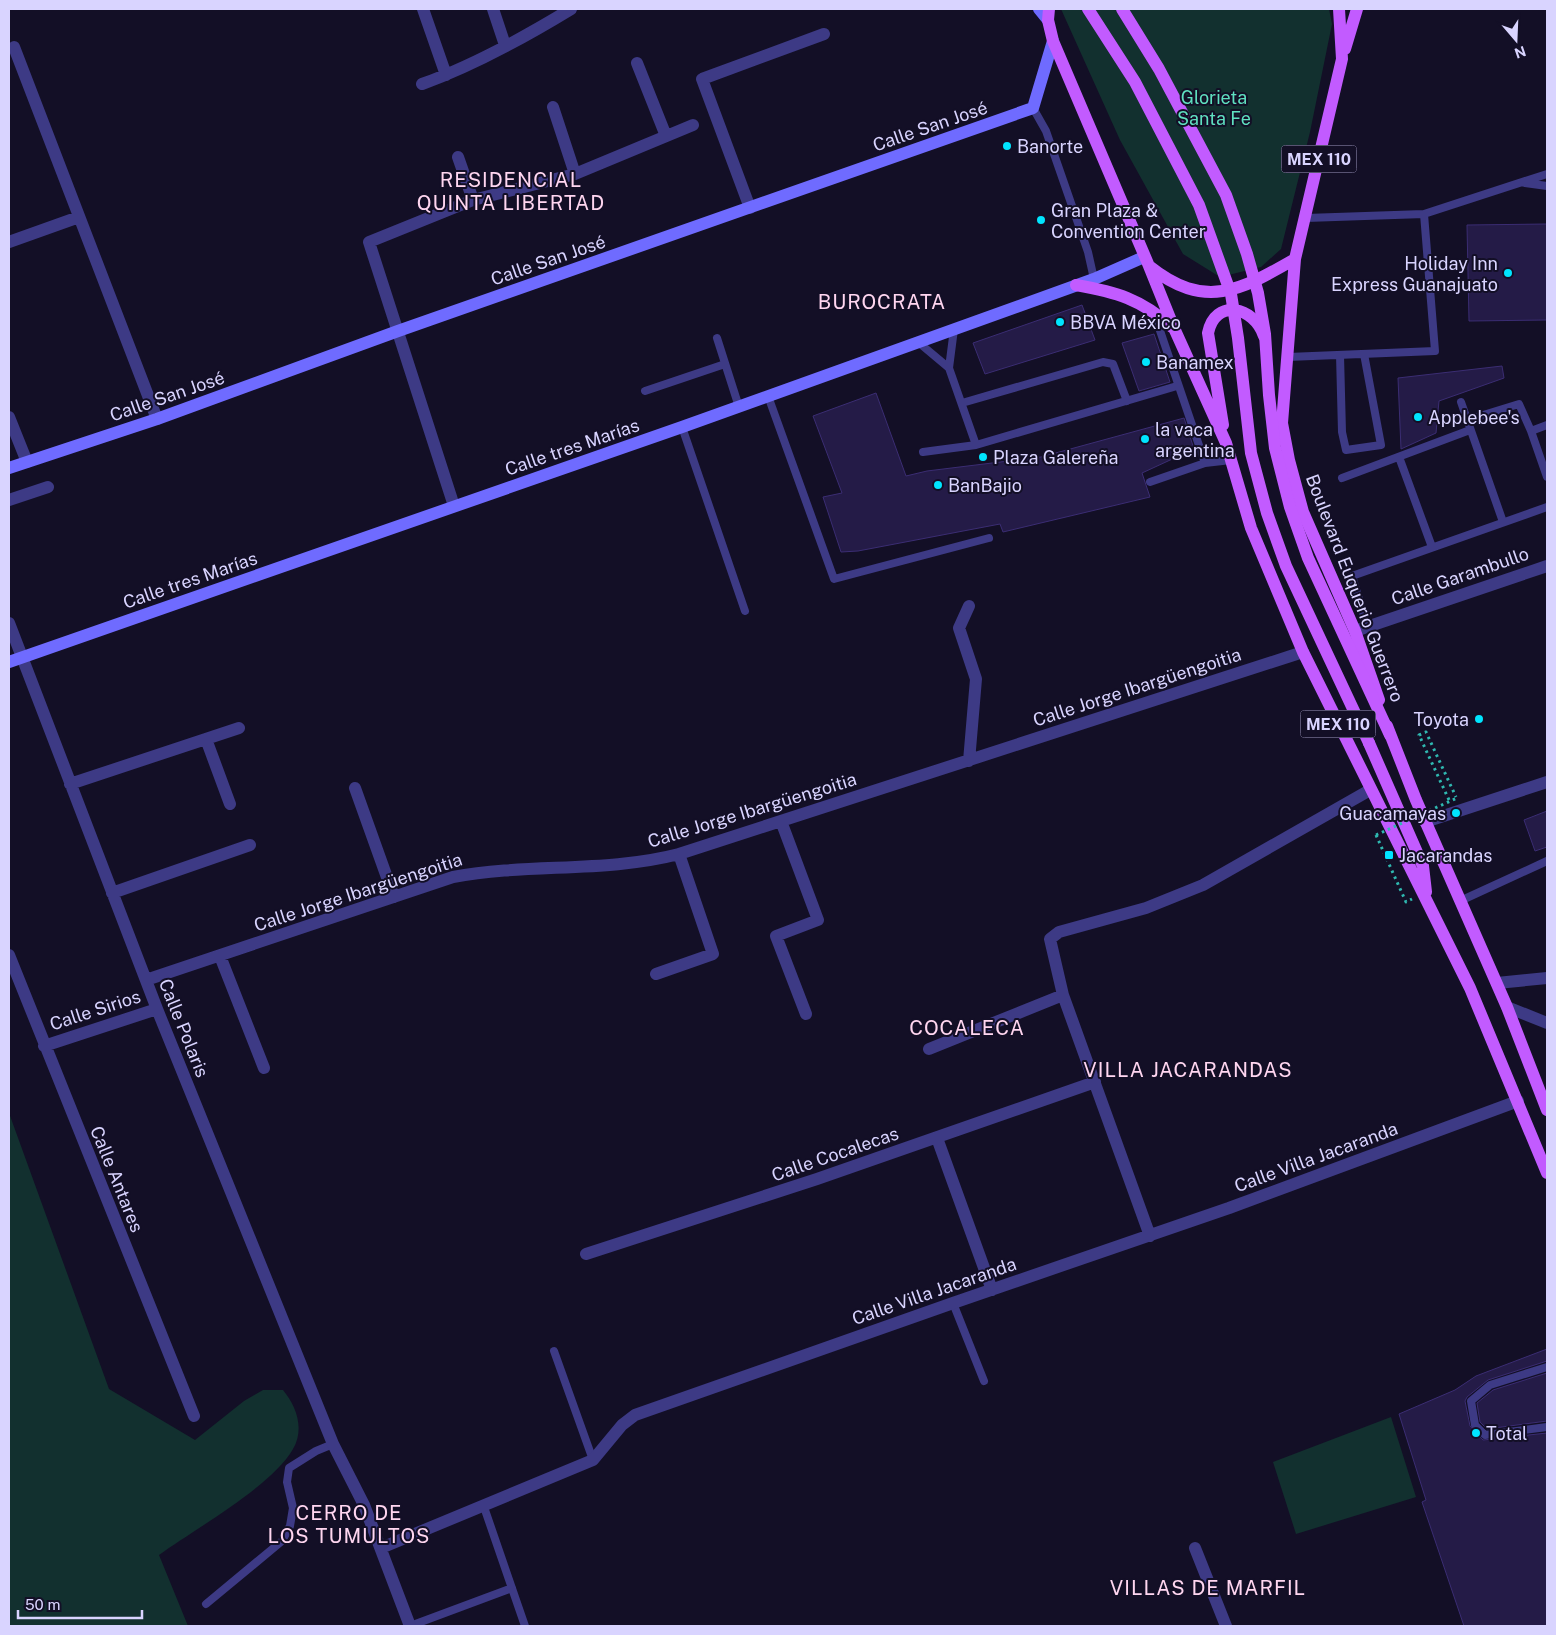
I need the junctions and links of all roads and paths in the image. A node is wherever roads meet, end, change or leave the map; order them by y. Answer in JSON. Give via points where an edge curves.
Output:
{"nodes":[{"id":1,"x":423,"y":9,"type":"edge"},
{"id":2,"x":493,"y":9,"type":"edge"},
{"id":3,"x":571,"y":9,"type":"edge"},
{"id":4,"x":1039,"y":9,"type":"edge"},
{"id":5,"x":1088,"y":9,"type":"edge"},
{"id":6,"x":1122,"y":9,"type":"edge"},
{"id":7,"x":1339,"y":9,"type":"edge"},
{"id":8,"x":1357,"y":9,"type":"edge"},
{"id":9,"x":1048,"y":14,"type":"edge"},
{"id":10,"x":824,"y":34,"type":"dead end"},
{"id":11,"x":1053,"y":41,"type":"junction"},
{"id":12,"x":505,"y":45,"type":"junction"},
{"id":13,"x":14,"y":47,"type":"dead end"},
{"id":14,"x":1342,"y":59,"type":"junction"},
{"id":15,"x":637,"y":63,"type":"dead end"},
{"id":16,"x":446,"y":76,"type":"junction"},
{"id":17,"x":422,"y":84,"type":"dead end"},
{"id":18,"x":553,"y":107,"type":"dead end"},
{"id":19,"x":1033,"y":108,"type":"junction"},
{"id":20,"x":693,"y":125,"type":"dead end"},
{"id":21,"x":666,"y":136,"type":"junction"},
{"id":22,"x":458,"y":157,"type":"dead end"},
{"id":23,"x":575,"y":174,"type":"junction"},
{"id":24,"x":1547,"y":174,"type":"edge"},
{"id":25,"x":1523,"y":182,"type":"junction"},
{"id":26,"x":1547,"y":186,"type":"edge"},
{"id":27,"x":474,"y":200,"type":"junction"},
{"id":28,"x":750,"y":208,"type":"junction"},
{"id":29,"x":1424,"y":214,"type":"junction"},
{"id":30,"x":79,"y":217,"type":"junction"},
{"id":31,"x":1306,"y":218,"type":"junction"},
{"id":32,"x":9,"y":242,"type":"edge"},
{"id":33,"x":1295,"y":259,"type":"junction"},
{"id":34,"x":1147,"y":261,"type":"junction"},
{"id":35,"x":1094,"y":279,"type":"junction"},
{"id":36,"x":1076,"y":285,"type":"junction"},
{"id":37,"x":1153,"y":310,"type":"junction"},
{"id":38,"x":1174,"y":328,"type":"junction"},
{"id":39,"x":954,"y":329,"type":"junction"},
{"id":40,"x":398,"y":331,"type":"junction"},
{"id":41,"x":717,"y":338,"type":"dead end"},
{"id":42,"x":918,"y":342,"type":"junction"},
{"id":43,"x":1364,"y":354,"type":"junction"},
{"id":44,"x":1340,"y":355,"type":"junction"},
{"id":45,"x":1288,"y":358,"type":"junction"},
{"id":46,"x":725,"y":364,"type":"junction"},
{"id":47,"x":949,"y":368,"type":"junction"},
{"id":48,"x":1177,"y":386,"type":"junction"},
{"id":49,"x":645,"y":391,"type":"dead end"},
{"id":50,"x":768,"y":396,"type":"junction"},
{"id":51,"x":1127,"y":401,"type":"junction"},
{"id":52,"x":1460,"y":402,"type":"dead end"},
{"id":53,"x":962,"y":403,"type":"junction"},
{"id":54,"x":738,"y":407,"type":"junction"},
{"id":55,"x":9,"y":417,"type":"edge"},
{"id":56,"x":157,"y":419,"type":"junction"},
{"id":57,"x":1467,"y":420,"type":"junction"},
{"id":58,"x":1547,"y":425,"type":"edge"},
{"id":59,"x":682,"y":428,"type":"junction"},
{"id":60,"x":1470,"y":430,"type":"junction"},
{"id":61,"x":1531,"y":431,"type":"junction"},
{"id":62,"x":1226,"y":443,"type":"junction"},
{"id":63,"x":976,"y":445,"type":"junction"},
{"id":64,"x":923,"y":452,"type":"dead end"},
{"id":65,"x":1399,"y":457,"type":"junction"},
{"id":66,"x":1232,"y":460,"type":"junction"},
{"id":67,"x":1289,"y":460,"type":"junction"},
{"id":68,"x":27,"y":462,"type":"junction"},
{"id":69,"x":1205,"y":463,"type":"junction"},
{"id":70,"x":9,"y":468,"type":"edge"},
{"id":71,"x":1547,"y":477,"type":"edge"},
{"id":72,"x":1342,"y":478,"type":"dead end"},
{"id":73,"x":1150,"y":482,"type":"dead end"},
{"id":74,"x":48,"y":487,"type":"dead end"},
{"id":75,"x":9,"y":500,"type":"edge"},
{"id":76,"x":454,"y":506,"type":"junction"},
{"id":77,"x":1547,"y":507,"type":"edge"},
{"id":78,"x":1503,"y":522,"type":"junction"},
{"id":79,"x":989,"y":538,"type":"dead end"},
{"id":80,"x":1432,"y":548,"type":"junction"},
{"id":81,"x":1547,"y":566,"type":"edge"},
{"id":82,"x":969,"y":606,"type":"dead end"},
{"id":83,"x":745,"y":611,"type":"dead end"},
{"id":84,"x":9,"y":623,"type":"edge"},
{"id":85,"x":1361,"y":628,"type":"junction"},
{"id":86,"x":1303,"y":652,"type":"junction"},
{"id":87,"x":15,"y":659,"type":"edge"},
{"id":88,"x":239,"y":728,"type":"dead end"},
{"id":89,"x":1390,"y":735,"type":"junction"},
{"id":90,"x":206,"y":739,"type":"junction"},
{"id":91,"x":969,"y":761,"type":"junction"},
{"id":92,"x":1547,"y":782,"type":"edge"},
{"id":93,"x":70,"y":784,"type":"junction"},
{"id":94,"x":355,"y":788,"type":"dead end"},
{"id":95,"x":1370,"y":790,"type":"junction"},
{"id":96,"x":230,"y":804,"type":"dead end"},
{"id":97,"x":1455,"y":812,"type":"junction"},
{"id":98,"x":781,"y":821,"type":"junction"},
{"id":99,"x":1425,"y":822,"type":"junction"},
{"id":100,"x":1376,"y":835,"type":"dead end"},
{"id":101,"x":250,"y":845,"type":"dead end"},
{"id":102,"x":679,"y":854,"type":"junction"},
{"id":103,"x":1547,"y":860,"type":"edge"},
{"id":104,"x":112,"y":893,"type":"junction"},
{"id":105,"x":394,"y":897,"type":"junction"},
{"id":106,"x":1427,"y":900,"type":"junction"},
{"id":107,"x":1460,"y":901,"type":"junction"},
{"id":108,"x":9,"y":955,"type":"edge"},
{"id":109,"x":220,"y":956,"type":"junction"},
{"id":110,"x":656,"y":974,"type":"dead end"},
{"id":111,"x":1547,"y":978,"type":"edge"},
{"id":112,"x":146,"y":980,"type":"junction"},
{"id":113,"x":1497,"y":983,"type":"junction"},
{"id":114,"x":1063,"y":995,"type":"junction"},
{"id":115,"x":1507,"y":1007,"type":"junction"},
{"id":116,"x":157,"y":1008,"type":"junction"},
{"id":117,"x":806,"y":1014,"type":"dead end"},
{"id":118,"x":1547,"y":1023,"type":"edge"},
{"id":119,"x":44,"y":1046,"type":"junction"},
{"id":120,"x":929,"y":1050,"type":"dead end"},
{"id":121,"x":264,"y":1068,"type":"dead end"},
{"id":122,"x":1095,"y":1082,"type":"junction"},
{"id":123,"x":1518,"y":1101,"type":"junction"},
{"id":124,"x":1547,"y":1110,"type":"edge"},
{"id":125,"x":937,"y":1138,"type":"junction"},
{"id":126,"x":1547,"y":1172,"type":"edge"},
{"id":127,"x":1150,"y":1236,"type":"junction"},
{"id":128,"x":586,"y":1254,"type":"dead end"},
{"id":129,"x":992,"y":1290,"type":"junction"},
{"id":130,"x":953,"y":1302,"type":"junction"},
{"id":131,"x":554,"y":1351,"type":"dead end"},
{"id":132,"x":1547,"y":1367,"type":"edge"},
{"id":133,"x":984,"y":1381,"type":"dead end"},
{"id":134,"x":194,"y":1416,"type":"dead end"},
{"id":135,"x":1547,"y":1427,"type":"edge"},
{"id":136,"x":333,"y":1444,"type":"junction"},
{"id":137,"x":592,"y":1460,"type":"junction"},
{"id":138,"x":484,"y":1507,"type":"junction"},
{"id":139,"x":382,"y":1548,"type":"junction"},
{"id":140,"x":1196,"y":1548,"type":"dead end"},
{"id":141,"x":512,"y":1588,"type":"junction"},
{"id":142,"x":206,"y":1604,"type":"dead end"},
{"id":143,"x":410,"y":1626,"type":"edge"},
{"id":144,"x":525,"y":1626,"type":"edge"},
{"id":145,"x":1226,"y":1626,"type":"edge"}],
"edges":[{"from":1,"to":16,"type":"street"},
{"from":2,"to":12,"type":"street"},
{"from":3,"to":12,"type":"street"},
{"from":4,"to":9,"type":"main road"},
{"from":5,"to":106,"type":"main road","bridge":true,"via":[[1135,82],[1199,205],[1231,294],[1251,452],[1267,513],[1286,566],[1423,866]]},
{"from":6,"to":89,"type":"main road","bridge":true,"via":[[1159,69],[1229,203],[1258,293],[1266,334],[1275,448],[1290,507],[1308,558]]},
{"from":7,"to":14,"type":"main road","number":"MEX 110"},
{"from":8,"to":14,"type":"main road"},
{"from":9,"to":11,"type":"main road","number":"MEX 110"},
{"from":10,"to":28,"type":"street","via":[[702,79]]},
{"from":11,"to":19,"type":"main road"},
{"from":11,"to":34,"type":"main road","number":"MEX 110"},
{"from":12,"to":16,"type":"street"},
{"from":13,"to":30,"type":"street"},
{"from":14,"to":31,"type":"main road","number":"MEX 110"},
{"from":15,"to":21,"type":"street"},
{"from":16,"to":17,"type":"street"},
{"from":18,"to":23,"type":"street"},
{"from":19,"to":28,"type":"main road","name":"Calle San José"},
{"from":19,"to":35,"type":"lane","via":[[1046,131],[1088,252]]},
{"from":20,"to":21,"type":"street"},
{"from":21,"to":23,"type":"street"},
{"from":22,"to":27,"type":"street"},
{"from":23,"to":27,"type":"street"},
{"from":24,"to":25,"type":"lane"},
{"from":25,"to":26,"type":"lane"},
{"from":25,"to":29,"type":"lane"},
{"from":27,"to":40,"type":"street","via":[[369,242]]},
{"from":28,"to":40,"type":"main road","name":"Calle San José"},
{"from":29,"to":31,"type":"lane"},
{"from":29,"to":43,"type":"lane","via":[[1435,351]]},
{"from":30,"to":32,"type":"street"},
{"from":30,"to":56,"type":"street"},
{"from":31,"to":33,"type":"main road","number":"MEX 110"},
{"from":33,"to":34,"type":"main road","via":[[1254,283],[1220,292],[1193,290],[1166,279]]},
{"from":33,"to":45,"type":"main road","name":"Boulevard Euquerio Guerrero","number":"MEX 110"},
{"from":34,"to":35,"type":"main road","name":"Calle tres Marías"},
{"from":34,"to":38,"type":"main road","number":"MEX 110"},
{"from":35,"to":36,"type":"main road","name":"Calle tres Marías"},
{"from":36,"to":37,"type":"main road","via":[[1134,299]]},
{"from":36,"to":39,"type":"main road","name":"Calle tres Marías"},
{"from":37,"to":38,"type":"main road"},
{"from":37,"to":48,"type":"lane"},
{"from":38,"to":62,"type":"main road","number":"MEX 110"},
{"from":39,"to":42,"type":"main road","name":"Calle tres Marías"},
{"from":39,"to":47,"type":"lane"},
{"from":40,"to":56,"type":"main road","name":"Calle San José"},
{"from":40,"to":76,"type":"street"},
{"from":41,"to":46,"type":"lane"},
{"from":42,"to":47,"type":"lane"},
{"from":42,"to":50,"type":"main road","name":"Calle tres Marías"},
{"from":43,"to":44,"type":"lane"},
{"from":43,"to":44,"type":"lane","via":[[1381,445],[1346,450],[1342,432]]},
{"from":44,"to":45,"type":"lane"},
{"from":45,"to":67,"type":"main road","name":"Boulevard Euquerio Guerrero","number":"MEX 110","via":[[1282,423]]},
{"from":46,"to":49,"type":"lane"},
{"from":46,"to":54,"type":"lane"},
{"from":47,"to":53,"type":"lane"},
{"from":48,"to":51,"type":"lane"},
{"from":48,"to":69,"type":"lane"},
{"from":50,"to":54,"type":"main road","name":"Calle tres Marías"},
{"from":50,"to":79,"type":"lane","via":[[834,579]]},
{"from":51,"to":53,"type":"lane","via":[[1113,364],[1103,362]]},
{"from":51,"to":63,"type":"lane"},
{"from":52,"to":57,"type":"lane"},
{"from":53,"to":63,"type":"lane"},
{"from":54,"to":59,"type":"main road","name":"Calle tres Marías"},
{"from":55,"to":68,"type":"street"},
{"from":56,"to":68,"type":"main road","name":"Calle San José"},
{"from":57,"to":60,"type":"lane"},
{"from":57,"to":61,"type":"lane","via":[[1519,404]]},
{"from":58,"to":61,"type":"lane"},
{"from":59,"to":76,"type":"main road","name":"Calle tres Marías"},
{"from":59,"to":83,"type":"lane"},
{"from":60,"to":65,"type":"lane"},
{"from":60,"to":78,"type":"lane"},
{"from":61,"to":71,"type":"lane"},
{"from":62,"to":66,"type":"main road","number":"MEX 110"},
{"from":62,"to":67,"type":"main road","via":[[1208,333],[1215,316],[1237,310],[1246,313],[1261,328],[1276,430]]},
{"from":63,"to":64,"type":"lane"},
{"from":65,"to":72,"type":"lane"},
{"from":65,"to":80,"type":"lane"},
{"from":66,"to":69,"type":"lane"},
{"from":66,"to":86,"type":"main road","number":"MEX 110","via":[[1251,528]]},
{"from":67,"to":85,"type":"main road","name":"Boulevard Euquerio Guerrero","number":"MEX 110","via":[[1303,512]]},
{"from":68,"to":70,"type":"main road","name":"Calle San José"},
{"from":69,"to":73,"type":"lane"},
{"from":74,"to":75,"type":"street"},
{"from":76,"to":87,"type":"main road","name":"Calle tres Marías"},
{"from":77,"to":78,"type":"lane"},
{"from":78,"to":80,"type":"lane"},
{"from":80,"to":85,"type":"lane","via":[[1352,576]]},
{"from":81,"to":85,"type":"street","name":"Calle Garambullo"},
{"from":82,"to":91,"type":"street","via":[[959,628],[976,679]]},
{"from":84,"to":87,"type":"street","name":"Calle Polaris"},
{"from":85,"to":89,"type":"main road","name":"Boulevard Euquerio Guerrero","number":"MEX 110"},
{"from":86,"to":91,"type":"street","name":"Calle Jorge Ibargüengoitia"},
{"from":86,"to":95,"type":"main road","number":"MEX 110"},
{"from":87,"to":93,"type":"street","name":"Calle Polaris"},
{"from":88,"to":90,"type":"street"},
{"from":89,"to":99,"type":"main road","name":"Boulevard Euquerio Guerrero","number":"MEX 110"},
{"from":90,"to":93,"type":"street"},
{"from":90,"to":96,"type":"street"},
{"from":91,"to":98,"type":"street","name":"Calle Jorge Ibargüengoitia"},
{"from":92,"to":97,"type":"street"},
{"from":93,"to":104,"type":"street","name":"Calle Polaris"},
{"from":94,"to":105,"type":"street"},
{"from":95,"to":106,"type":"main road","number":"MEX 110"},
{"from":95,"to":114,"type":"street","via":[[1203,885],[1146,908],[1059,932],[1050,939]]},
{"from":97,"to":99,"type":"street"},
{"from":97,"to":100,"type":"path","bridge":true,"via":[[1419,735],[1426,732],[1457,798]]},
{"from":98,"to":102,"type":"street","name":"Calle Jorge Ibargüengoitia"},
{"from":98,"to":117,"type":"street","via":[[818,920],[776,936]]},
{"from":99,"to":107,"type":"main road","name":"Boulevard Euquerio Guerrero","number":"MEX 110"},
{"from":101,"to":104,"type":"street"},
{"from":102,"to":105,"type":"street","name":"Calle Jorge Ibargüengoitia","via":[[651,861],[485,871],[453,877]]},
{"from":102,"to":110,"type":"street","via":[[714,954]]},
{"from":103,"to":107,"type":"lane"},
{"from":104,"to":112,"type":"street","name":"Calle Polaris"},
{"from":105,"to":109,"type":"street","name":"Calle Jorge Ibargüengoitia"},
{"from":106,"to":123,"type":"main road","number":"MEX 110","via":[[1470,988]]},
{"from":107,"to":113,"type":"main road","name":"Boulevard Euquerio Guerrero","number":"MEX 110"},
{"from":108,"to":119,"type":"street","name":"Calle Antares"},
{"from":109,"to":112,"type":"street","name":"Calle Jorge Ibargüengoitia"},
{"from":109,"to":121,"type":"street"},
{"from":111,"to":113,"type":"street"},
{"from":112,"to":116,"type":"street","name":"Calle Polaris"},
{"from":113,"to":115,"type":"main road","name":"Boulevard Euquerio Guerrero","number":"MEX 110"},
{"from":114,"to":120,"type":"street"},
{"from":114,"to":122,"type":"street"},
{"from":115,"to":118,"type":"street"},
{"from":115,"to":124,"type":"main road","name":"Boulevard Euquerio Guerrero","number":"MEX 110"},
{"from":116,"to":119,"type":"street","name":"Calle Sirios"},
{"from":116,"to":136,"type":"street","name":"Calle Polaris"},
{"from":119,"to":134,"type":"street","name":"Calle Antares"},
{"from":122,"to":125,"type":"street","name":"Calle Cocalecas"},
{"from":122,"to":127,"type":"street"},
{"from":123,"to":126,"type":"main road","number":"MEX 110"},
{"from":123,"to":127,"type":"street","name":"Calle Villa Jacaranda"},
{"from":125,"to":128,"type":"street","name":"Calle Cocalecas"},
{"from":125,"to":129,"type":"street"},
{"from":127,"to":129,"type":"street","name":"Calle Villa Jacaranda"},
{"from":129,"to":130,"type":"street","name":"Calle Villa Jacaranda"},
{"from":130,"to":133,"type":"lane"},
{"from":130,"to":137,"type":"street","name":"Calle Villa Jacaranda","via":[[635,1415],[622,1424]]},
{"from":131,"to":137,"type":"lane"},
{"from":132,"to":135,"type":"lane","via":[[1490,1385],[1471,1401],[1475,1425],[1485,1435]]},
{"from":136,"to":139,"type":"street","name":"Calle Polaris"},
{"from":136,"to":142,"type":"lane","via":[[316,1450],[289,1468],[287,1482],[293,1508],[290,1526],[282,1541]]},
{"from":137,"to":138,"type":"street","name":"Calle Villa Jacaranda"},
{"from":138,"to":139,"type":"street","name":"Calle Villa Jacaranda"},
{"from":138,"to":141,"type":"lane"},
{"from":139,"to":143,"type":"street","name":"Calle Polaris"},
{"from":140,"to":145,"type":"street"},
{"from":141,"to":143,"type":"lane"},
{"from":141,"to":144,"type":"lane"}]}
